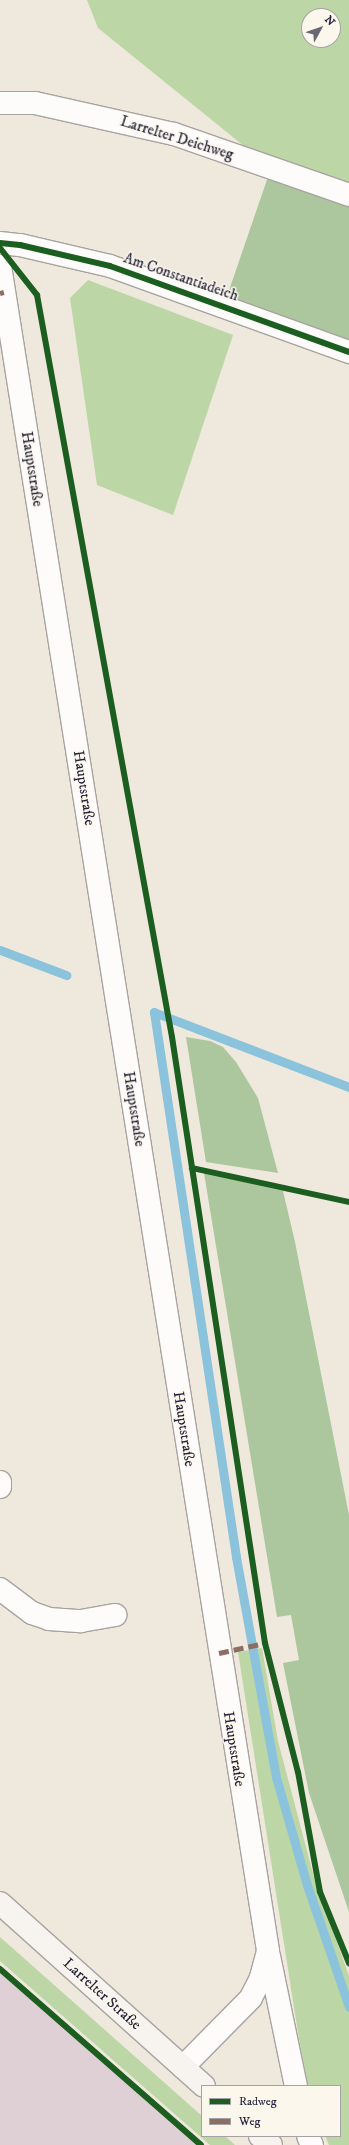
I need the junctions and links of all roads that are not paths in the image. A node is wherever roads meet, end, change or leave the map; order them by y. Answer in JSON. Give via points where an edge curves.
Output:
{"nodes":[{"id":1,"x":0,"y":103,"type":"edge"},
{"id":2,"x":349,"y":195,"type":"edge"},
{"id":3,"x":0,"y":243,"type":"edge"},
{"id":4,"x":0,"y":266,"type":"edge"},
{"id":5,"x":349,"y":352,"type":"edge"},
{"id":6,"x":0,"y":1482,"type":"edge"},
{"id":7,"x":0,"y":1487,"type":"edge"},
{"id":8,"x":0,"y":1589,"type":"edge"},
{"id":9,"x":115,"y":1615,"type":"dead end"},
{"id":10,"x":0,"y":1903,"type":"edge"},
{"id":11,"x":268,"y":1951,"type":"junction"},
{"id":12,"x":183,"y":2067,"type":"junction"},
{"id":13,"x":203,"y":2085,"type":"edge"},
{"id":14,"x":296,"y":2085,"type":"edge"},
{"id":15,"x":261,"y":2137,"type":"edge"},
{"id":16,"x":270,"y":2145,"type":"edge"}],
"edges":[{"from":1,"to":2,"type":"street","name":"Larrelter Deichweg","via":[[35,104],[174,134]]},
{"from":3,"to":5,"type":"street","name":"Am Constantiadeich","via":[[20,245],[110,266]]},
{"from":4,"to":11,"type":"street","name":"Hauptstraße"},
{"from":6,"to":7,"type":"street"},
{"from":8,"to":9,"type":"street","via":[[32,1613],[49,1619],[81,1621]]},
{"from":10,"to":12,"type":"main road","name":"Larrelter Straße"},
{"from":11,"to":12,"type":"street","name":"Hauptstraße","via":[[261,1978],[252,1998]]},
{"from":11,"to":14,"type":"street","name":"Hauptstraße"},
{"from":12,"to":13,"type":"main road","name":"Larrelter Straße"},
{"from":15,"to":16,"type":"main road"}]}
